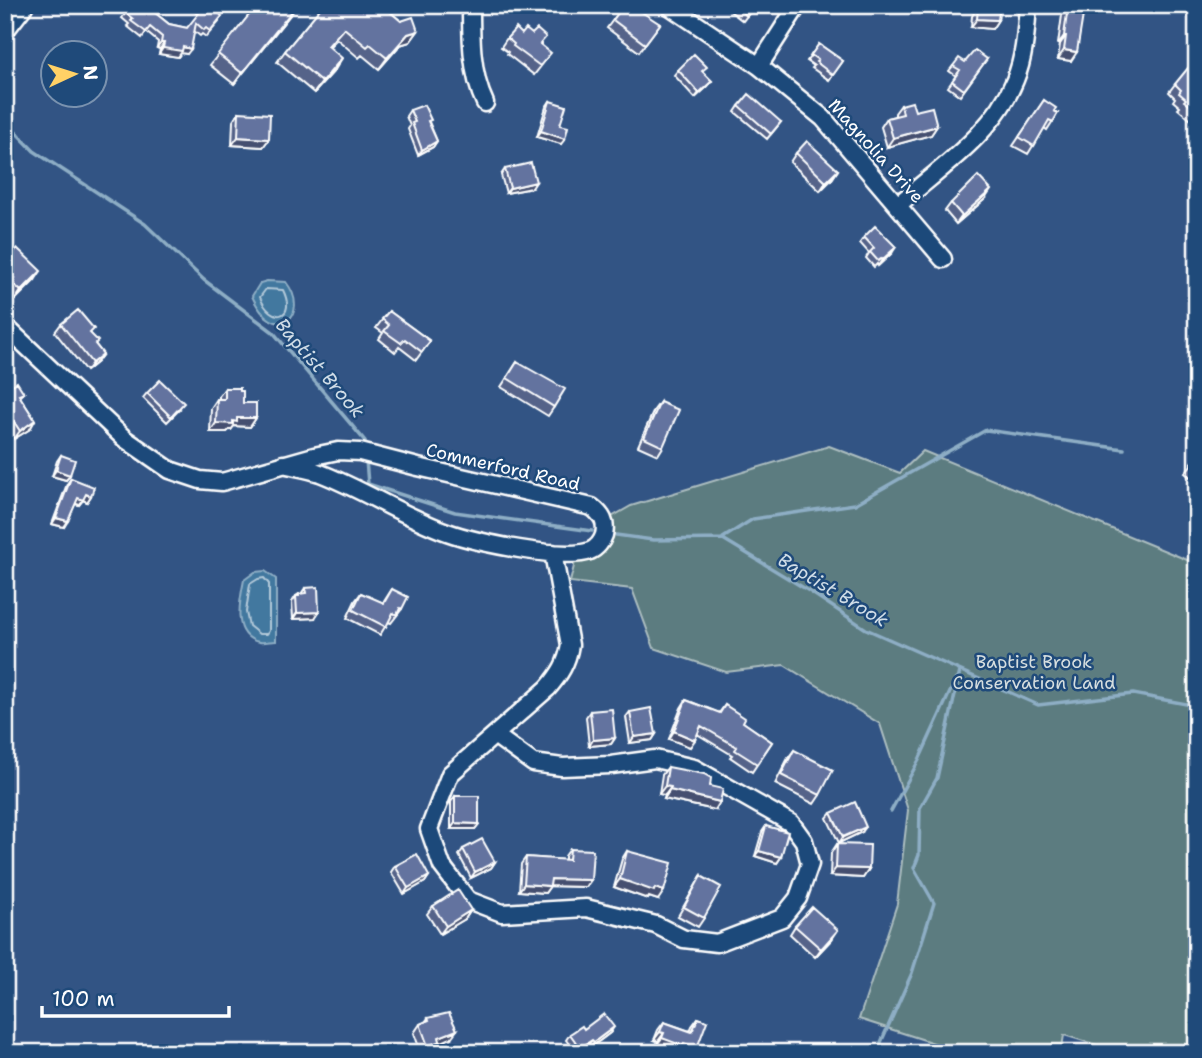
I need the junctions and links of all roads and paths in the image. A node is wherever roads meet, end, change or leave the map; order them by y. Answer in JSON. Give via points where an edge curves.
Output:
{"nodes":[{"id":1,"x":22,"y":5,"type":"edge"},
{"id":2,"x":471,"y":5,"type":"edge"},
{"id":3,"x":668,"y":5,"type":"edge"},
{"id":4,"x":798,"y":5,"type":"edge"},
{"id":5,"x":1028,"y":5,"type":"edge"},
{"id":6,"x":5,"y":27,"type":"edge"},
{"id":7,"x":759,"y":66,"type":"junction"},
{"id":8,"x":485,"y":103,"type":"dead end"},
{"id":9,"x":898,"y":205,"type":"junction"},
{"id":10,"x":943,"y":259,"type":"dead end"},
{"id":11,"x":5,"y":326,"type":"edge"},
{"id":12,"x":283,"y":464,"type":"junction"},
{"id":13,"x":553,"y":553,"type":"junction"},
{"id":14,"x":496,"y":736,"type":"junction"}],
"edges":[{"from":1,"to":6,"type":"main road"},
{"from":2,"to":8,"type":"street","via":[[477,80]]},
{"from":3,"to":7,"type":"street","name":"Magnolia Drive"},
{"from":4,"to":7,"type":"street"},
{"from":5,"to":9,"type":"street","via":[[1021,60],[1002,106],[978,135]]},
{"from":7,"to":9,"type":"street","name":"Magnolia Drive","via":[[823,118]]},
{"from":9,"to":10,"type":"street","name":"Magnolia Drive"},
{"from":11,"to":12,"type":"street","name":"Commerford Road","via":[[125,439],[170,470],[222,482]]},
{"from":12,"to":13,"type":"street","name":"Commerford Road","via":[[318,473],[450,533]]},
{"from":12,"to":13,"type":"street","name":"Commerford Road","via":[[338,451],[360,452],[579,503],[601,514],[604,536],[598,546],[580,553]]},
{"from":13,"to":14,"type":"street","via":[[570,645],[568,659],[548,688]]},
{"from":14,"to":14,"type":"street","via":[[450,774],[429,829],[442,866],[468,900],[502,913],[586,908],[656,925],[684,939],[717,943],[782,918],[799,898],[810,864],[804,841],[791,824],[694,768],[655,759],[562,767],[533,763]]}]}
